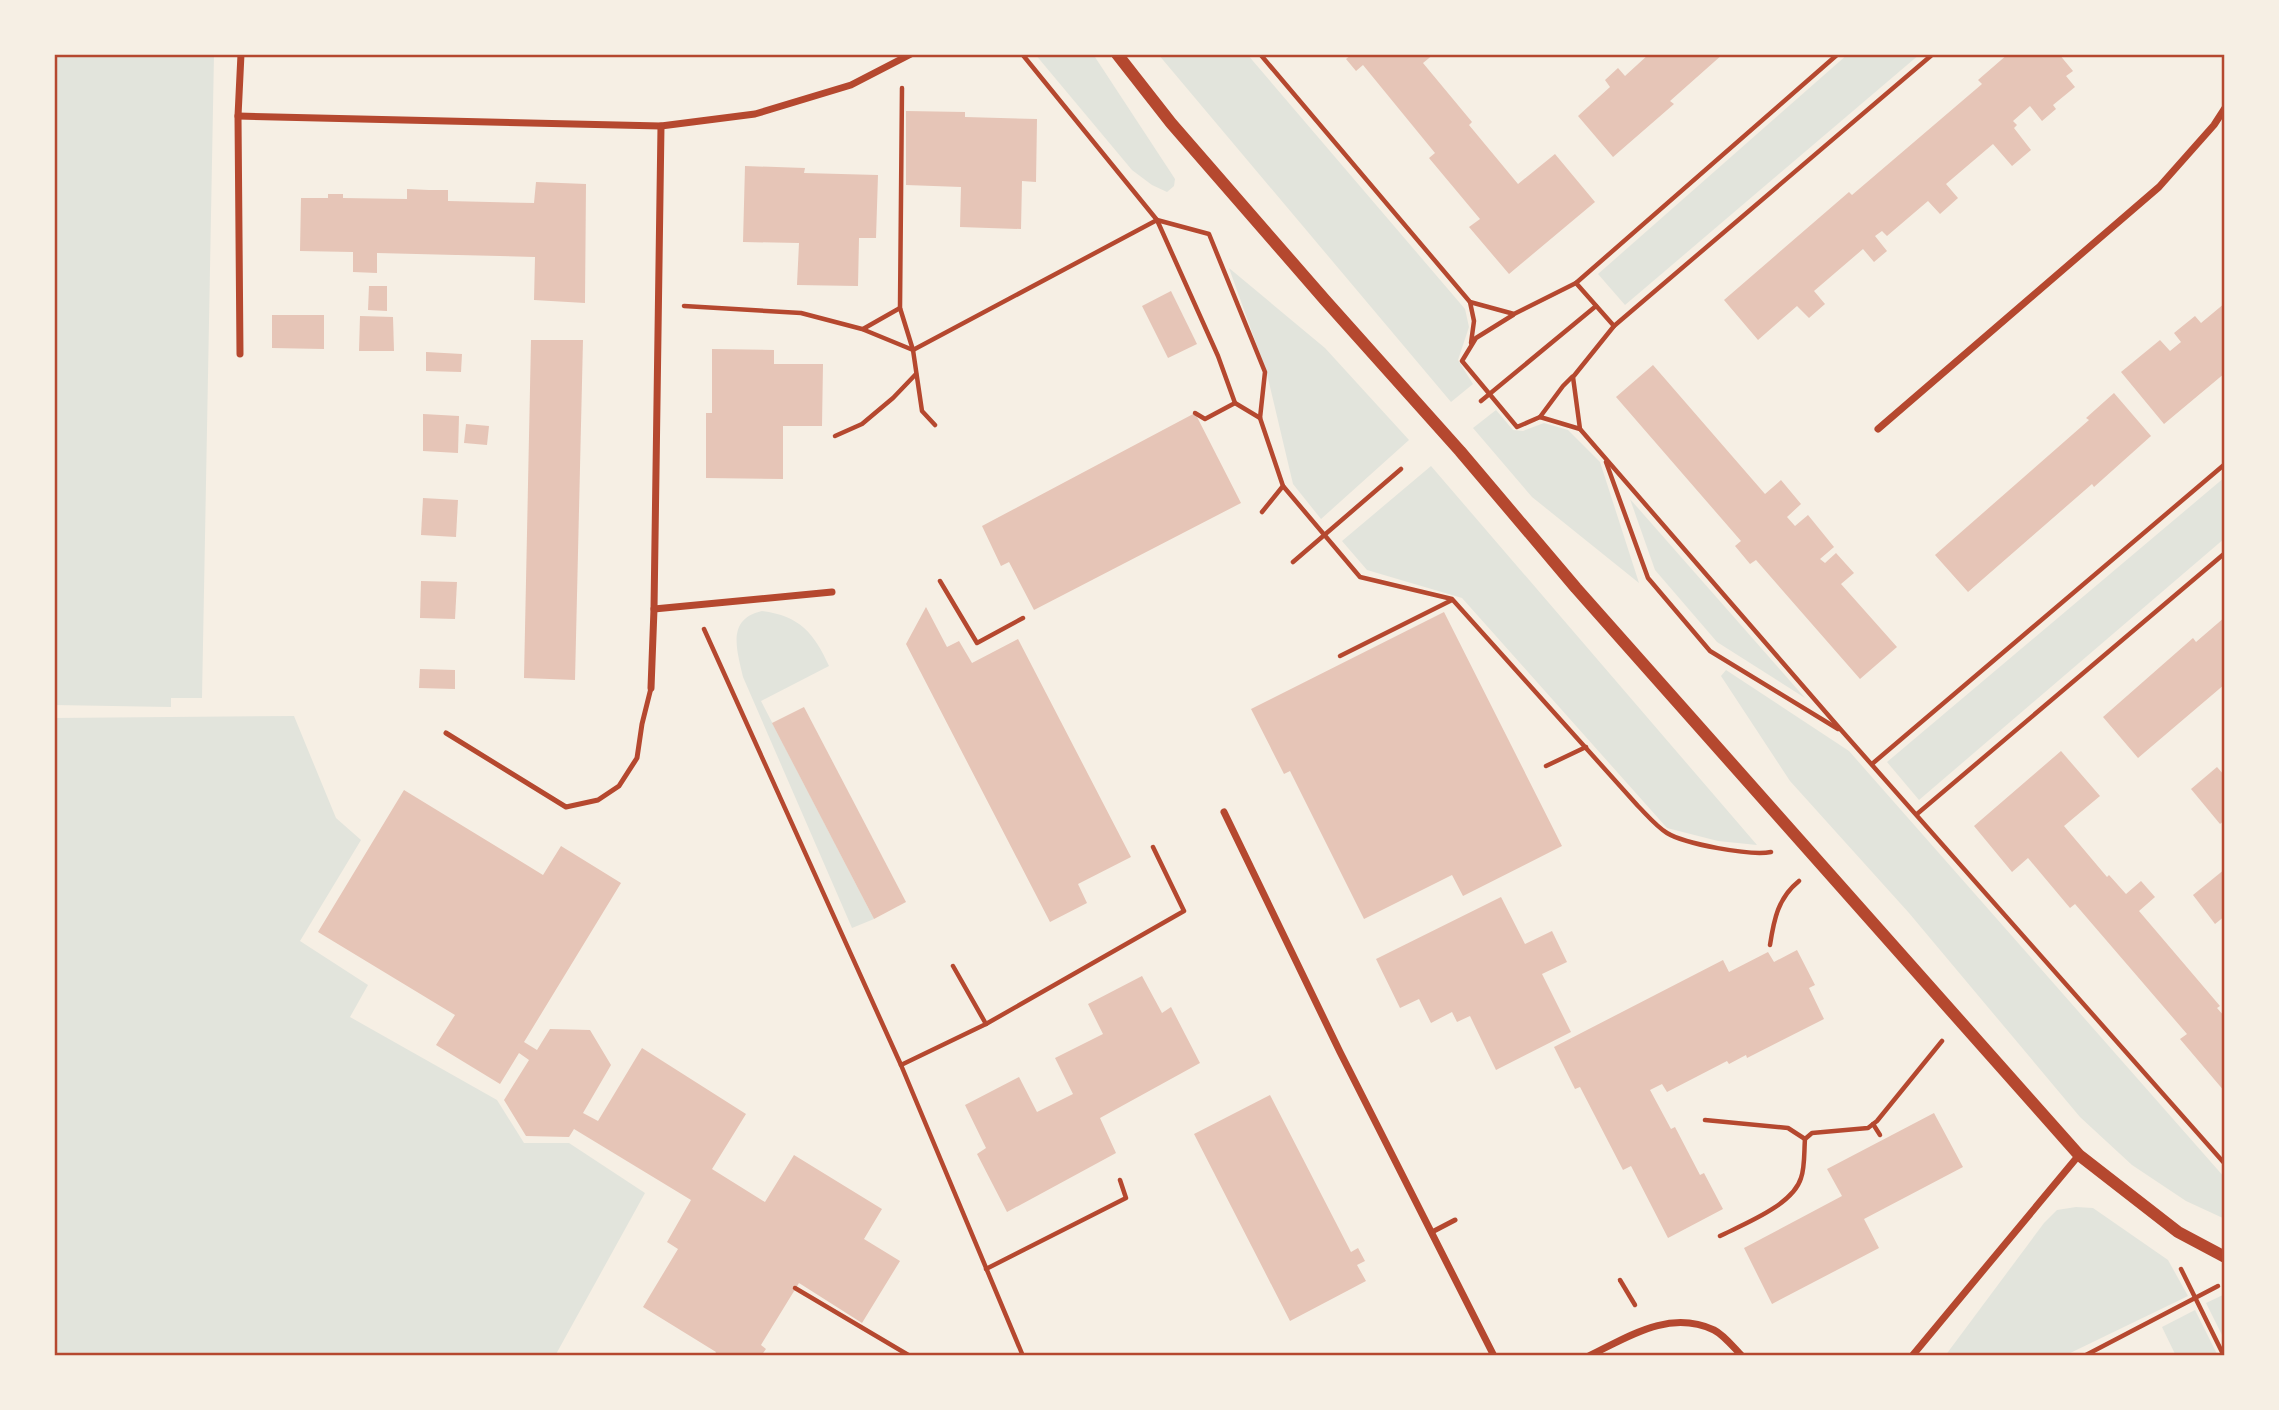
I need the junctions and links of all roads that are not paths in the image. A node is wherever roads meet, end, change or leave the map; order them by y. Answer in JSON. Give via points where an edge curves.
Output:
{"nodes":[{"id":1,"x":241,"y":54,"type":"edge"},
{"id":2,"x":911,"y":54,"type":"edge"},
{"id":3,"x":1117,"y":54,"type":"edge"},
{"id":4,"x":2225,"y":107,"type":"edge"},
{"id":5,"x":238,"y":116,"type":"junction"},
{"id":6,"x":660,"y":126,"type":"junction"},
{"id":7,"x":240,"y":354,"type":"dead end"},
{"id":8,"x":1878,"y":429,"type":"dead end"},
{"id":9,"x":832,"y":592,"type":"dead end"},
{"id":10,"x":654,"y":609,"type":"junction"},
{"id":11,"x":651,"y":688,"type":"joint"},
{"id":12,"x":446,"y":733,"type":"dead end"},
{"id":13,"x":1224,"y":812,"type":"dead end"},
{"id":14,"x":2079,"y":1155,"type":"junction"},
{"id":15,"x":1455,"y":1220,"type":"dead end"},
{"id":16,"x":1432,"y":1232,"type":"junction"},
{"id":17,"x":2225,"y":1257,"type":"edge"},
{"id":18,"x":1494,"y":1356,"type":"edge"},
{"id":19,"x":1589,"y":1356,"type":"edge"},
{"id":20,"x":1742,"y":1356,"type":"edge"},
{"id":21,"x":1912,"y":1356,"type":"edge"}],
"edges":[{"from":1,"to":5,"type":"street"},
{"from":2,"to":6,"type":"street","via":[[851,85],[755,114]]},
{"from":3,"to":14,"type":"street","via":[[1171,123],[1576,588]]},
{"from":4,"to":8,"type":"street","via":[[2159,187]]},
{"from":5,"to":6,"type":"street"},
{"from":5,"to":7,"type":"street"},
{"from":6,"to":10,"type":"street"},
{"from":9,"to":10,"type":"street"},
{"from":10,"to":11,"type":"street"},
{"from":11,"to":12,"type":"lane","via":[[637,758],[619,786],[598,800],[566,807]]},
{"from":13,"to":16,"type":"street"},
{"from":14,"to":17,"type":"street","via":[[2178,1232]]},
{"from":14,"to":21,"type":"street"},
{"from":15,"to":16,"type":"lane"},
{"from":16,"to":18,"type":"street"},
{"from":19,"to":20,"type":"street","via":[[1647,1327],[1689,1323],[1716,1331]]}]}
